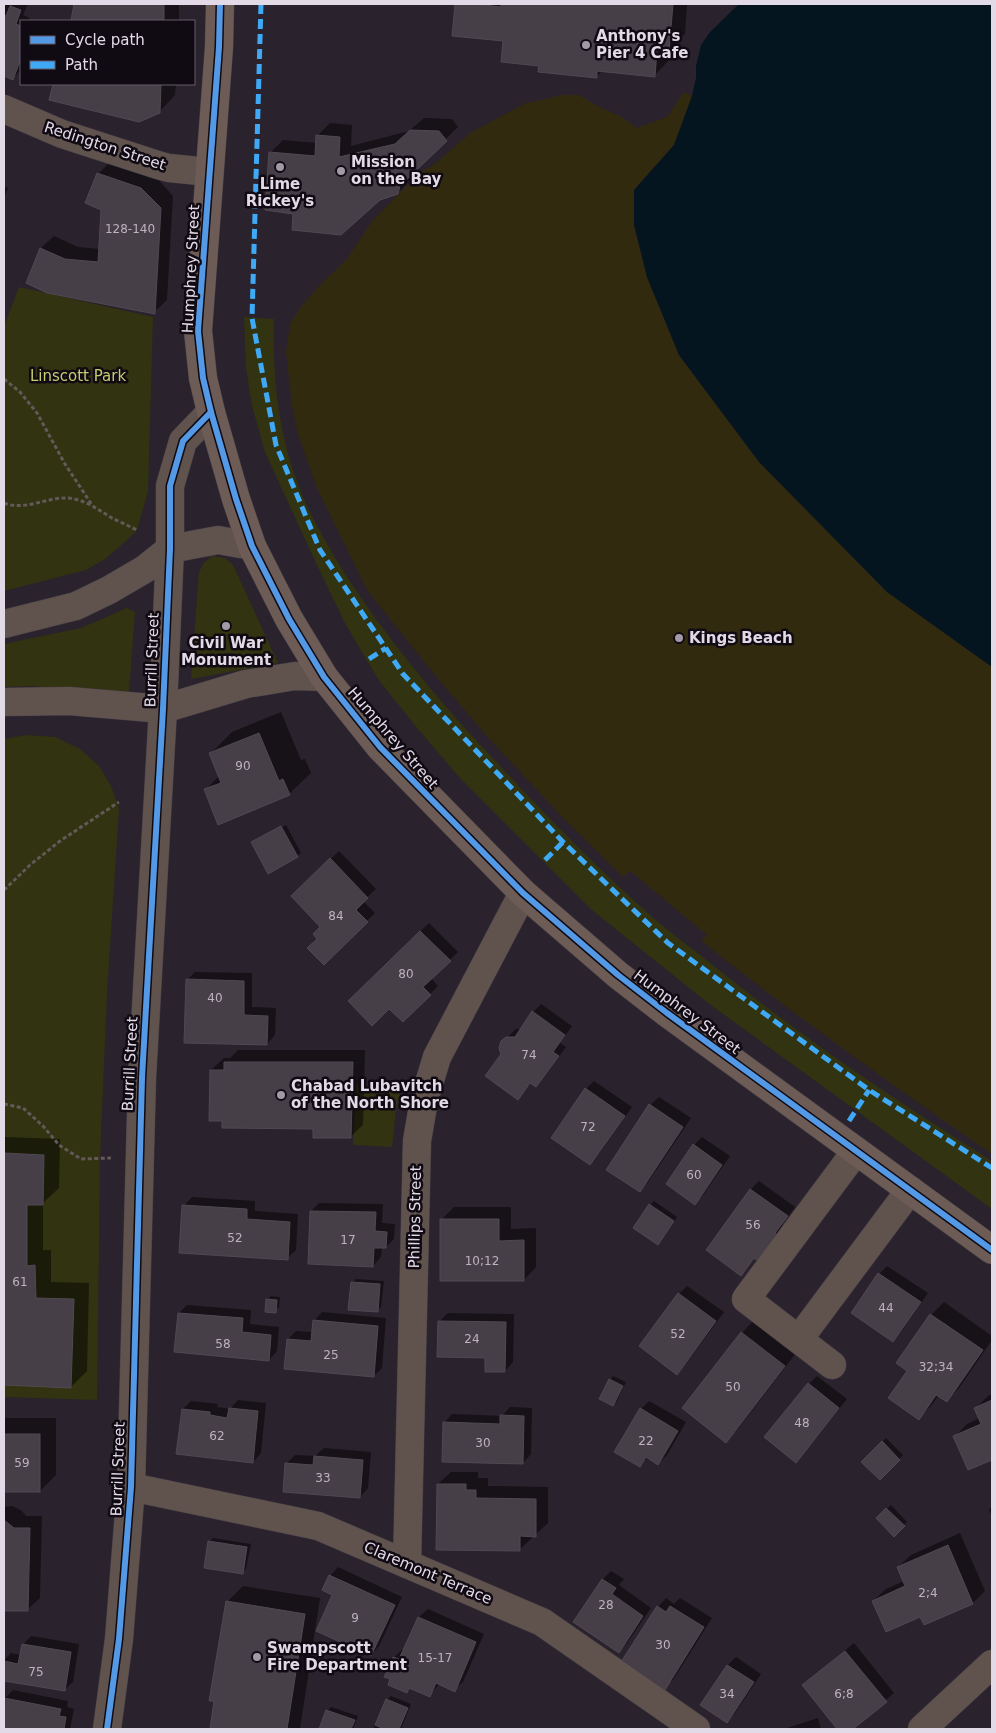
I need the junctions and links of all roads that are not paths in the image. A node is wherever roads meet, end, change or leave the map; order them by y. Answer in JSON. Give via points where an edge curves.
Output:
{"nodes":[{"id":1,"x":220,"y":4,"type":"edge"},
{"id":2,"x":4,"y":110,"type":"edge"},
{"id":3,"x":210,"y":172,"type":"junction"},
{"id":4,"x":211,"y":412,"type":"junction"},
{"id":5,"x":252,"y":546,"type":"junction"},
{"id":6,"x":170,"y":549,"type":"junction"},
{"id":7,"x":4,"y":624,"type":"edge"},
{"id":8,"x":324,"y":677,"type":"junction"},
{"id":9,"x":4,"y":702,"type":"edge"},
{"id":10,"x":163,"y":709,"type":"junction"},
{"id":11,"x":523,"y":893,"type":"junction"},
{"id":12,"x":856,"y":1151,"type":"junction"},
{"id":13,"x":910,"y":1190,"type":"junction"},
{"id":14,"x":992,"y":1250,"type":"edge"},
{"id":15,"x":799,"y":1340,"type":"junction"},
{"id":16,"x":832,"y":1365,"type":"dead end"},
{"id":17,"x":131,"y":1487,"type":"junction"},
{"id":18,"x":407,"y":1564,"type":"junction"},
{"id":19,"x":992,"y":1664,"type":"edge"},
{"id":20,"x":108,"y":1729,"type":"edge"},
{"id":21,"x":696,"y":1729,"type":"edge"},
{"id":22,"x":922,"y":1729,"type":"edge"}],
"edges":[{"from":1,"to":3,"type":"main road","name":"Humphrey Street"},
{"from":2,"to":3,"type":"street","name":"Redington Street","via":[[62,134],[169,168]]},
{"from":3,"to":4,"type":"main road","name":"Humphrey Street","via":[[198,331],[203,378]]},
{"from":4,"to":5,"type":"main road","name":"Humphrey Street"},
{"from":4,"to":6,"type":"street","name":"Burrill Street","via":[[183,441],[170,486]]},
{"from":5,"to":6,"type":"street","via":[[218,540]]},
{"from":5,"to":8,"type":"main road","name":"Humphrey Street","via":[[289,620]]},
{"from":6,"to":7,"type":"street","via":[[145,569],[76,606]]},
{"from":6,"to":10,"type":"street","name":"Burrill Street"},
{"from":8,"to":10,"type":"street","via":[[295,676],[246,684]]},
{"from":8,"to":11,"type":"main road","name":"Humphrey Street","via":[[380,747]]},
{"from":9,"to":10,"type":"street","via":[[69,700]]},
{"from":10,"to":17,"type":"street","name":"Burrill Street","via":[[142,1068]]},
{"from":11,"to":12,"type":"main road","name":"Humphrey Street","via":[[618,975]]},
{"from":11,"to":18,"type":"street","name":"Phillips Street","via":[[437,1057],[424,1100],[417,1141]]},
{"from":12,"to":13,"type":"main road","name":"Humphrey Street"},
{"from":12,"to":15,"type":"street","via":[[746,1299]]},
{"from":13,"to":14,"type":"main road","name":"Humphrey Street"},
{"from":13,"to":15,"type":"street"},
{"from":15,"to":16,"type":"street"},
{"from":17,"to":18,"type":"street","name":"Claremont Terrace","via":[[318,1526]]},
{"from":17,"to":20,"type":"street","name":"Burrill Street","via":[[120,1630]]},
{"from":18,"to":21,"type":"street","name":"Claremont Terrace","via":[[542,1622]]},
{"from":19,"to":22,"type":"street"}]}
